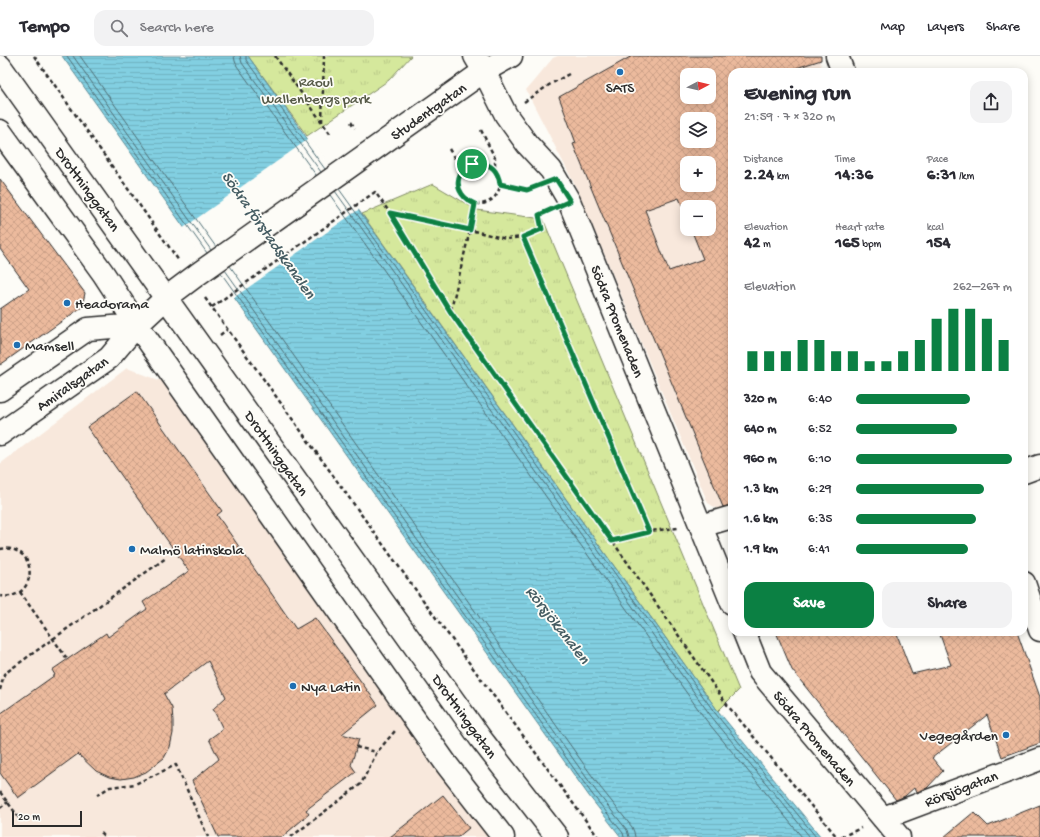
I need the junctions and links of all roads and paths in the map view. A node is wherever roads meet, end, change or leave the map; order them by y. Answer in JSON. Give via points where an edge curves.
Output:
{"nodes":[{"id":1,"x":34,"y":56,"type":"edge"},
{"id":2,"x":275,"y":56,"type":"edge"},
{"id":3,"x":324,"y":56,"type":"edge"},
{"id":4,"x":511,"y":56,"type":"edge"},
{"id":5,"x":837,"y":56,"type":"edge"},
{"id":6,"x":479,"y":64,"type":"edge"},
{"id":7,"x":0,"y":66,"type":"edge"},
{"id":8,"x":842,"y":68,"type":"edge"},
{"id":9,"x":569,"y":74,"type":"dead end"},
{"id":10,"x":506,"y":116,"type":"junction"},
{"id":11,"x":322,"y":122,"type":"junction"},
{"id":12,"x":351,"y":122,"type":"dead end"},
{"id":13,"x":355,"y":128,"type":"dead end"},
{"id":14,"x":481,"y":130,"type":"dead end"},
{"id":15,"x":0,"y":131,"type":"edge"},
{"id":16,"x":331,"y":135,"type":"dead end"},
{"id":17,"x":449,"y":149,"type":"dead end"},
{"id":18,"x":462,"y":171,"type":"junction"},
{"id":19,"x":495,"y":171,"type":"junction"},
{"id":20,"x":556,"y":179,"type":"junction"},
{"id":21,"x":500,"y":184,"type":"junction"},
{"id":22,"x":570,"y":201,"type":"junction"},
{"id":23,"x":475,"y":204,"type":"junction"},
{"id":24,"x":390,"y":213,"type":"junction"},
{"id":25,"x":470,"y":230,"type":"junction"},
{"id":26,"x":523,"y":237,"type":"junction"},
{"id":27,"x":195,"y":277,"type":"junction"},
{"id":28,"x":166,"y":298,"type":"junction"},
{"id":29,"x":212,"y":307,"type":"junction"},
{"id":30,"x":450,"y":311,"type":"junction"},
{"id":31,"x":137,"y":325,"type":"junction"},
{"id":32,"x":0,"y":390,"type":"edge"},
{"id":33,"x":0,"y":434,"type":"edge"},
{"id":34,"x":1040,"y":466,"type":"edge"},
{"id":35,"x":1028,"y":470,"type":"edge"},
{"id":36,"x":728,"y":518,"type":"edge"},
{"id":37,"x":702,"y":526,"type":"junction"},
{"id":38,"x":649,"y":532,"type":"junction"},
{"id":39,"x":612,"y":541,"type":"junction"},
{"id":40,"x":0,"y":549,"type":"edge"},
{"id":41,"x":166,"y":558,"type":"dead end"},
{"id":42,"x":20,"y":592,"type":"junction"},
{"id":43,"x":728,"y":593,"type":"edge"},
{"id":44,"x":1028,"y":595,"type":"edge"},
{"id":45,"x":0,"y":596,"type":"edge"},
{"id":46,"x":1040,"y":630,"type":"edge"},
{"id":47,"x":746,"y":636,"type":"edge"},
{"id":48,"x":53,"y":639,"type":"junction"},
{"id":49,"x":68,"y":660,"type":"dead end"},
{"id":50,"x":0,"y":690,"type":"edge"},
{"id":51,"x":397,"y":729,"type":"dead end"},
{"id":52,"x":356,"y":747,"type":"dead end"},
{"id":53,"x":377,"y":752,"type":"junction"},
{"id":54,"x":1040,"y":759,"type":"edge"},
{"id":55,"x":0,"y":792,"type":"edge"},
{"id":56,"x":97,"y":795,"type":"dead end"},
{"id":57,"x":8,"y":802,"type":"junction"},
{"id":58,"x":0,"y":808,"type":"edge"},
{"id":59,"x":883,"y":818,"type":"junction"},
{"id":60,"x":20,"y":819,"type":"dead end"},
{"id":61,"x":101,"y":833,"type":"dead end"},
{"id":62,"x":105,"y":837,"type":"edge"},
{"id":63,"x":208,"y":837,"type":"edge"},
{"id":64,"x":292,"y":837,"type":"edge"},
{"id":65,"x":504,"y":837,"type":"edge"},
{"id":66,"x":557,"y":837,"type":"edge"},
{"id":67,"x":598,"y":837,"type":"edge"},
{"id":68,"x":837,"y":837,"type":"edge"},
{"id":69,"x":899,"y":837,"type":"edge"}],
"edges":[{"from":1,"to":27,"type":"path"},
{"from":2,"to":11,"type":"path"},
{"from":3,"to":11,"type":"path"},
{"from":4,"to":6,"type":"main road","name":"Studentgatan"},
{"from":5,"to":8,"type":"main road"},
{"from":6,"to":10,"type":"main road","name":"Södra Promenaden"},
{"from":6,"to":27,"type":"main road","name":"Studentgatan","via":[[347,169]]},
{"from":7,"to":28,"type":"main road","name":"Drottninggatan"},
{"from":9,"to":10,"type":"path"},
{"from":10,"to":20,"type":"main road","name":"Södra Promenaden"},
{"from":11,"to":16,"type":"path"},
{"from":12,"to":13,"type":"path"},
{"from":14,"to":19,"type":"path","via":[[495,158]]},
{"from":15,"to":31,"type":"main road","via":[[103,272]]},
{"from":17,"to":18,"type":"path"},
{"from":18,"to":19,"type":"path","via":[[472,164],[479,163],[491,166]]},
{"from":18,"to":23,"type":"path","via":[[458,184],[460,191],[463,197]]},
{"from":19,"to":21,"type":"path"},
{"from":20,"to":21,"type":"path","via":[[527,190]]},
{"from":20,"to":22,"type":"main road","name":"Södra Promenaden"},
{"from":21,"to":23,"type":"path","via":[[489,202]]},
{"from":22,"to":26,"type":"path","via":[[539,215],[542,229]]},
{"from":22,"to":37,"type":"main road","name":"Södra Promenaden"},
{"from":23,"to":25,"type":"path"},
{"from":24,"to":25,"type":"path"},
{"from":24,"to":29,"type":"path","via":[[374,192]]},
{"from":24,"to":30,"type":"path"},
{"from":25,"to":26,"type":"path","via":[[506,239]]},
{"from":25,"to":30,"type":"path"},
{"from":26,"to":38,"type":"path"},
{"from":27,"to":28,"type":"main road","name":"Amiralsgatan"},
{"from":27,"to":29,"type":"path"},
{"from":28,"to":31,"type":"main road","name":"Amiralsgatan"},
{"from":28,"to":66,"type":"main road","name":"Drottninggatan","via":[[481,739]]},
{"from":29,"to":67,"type":"path","via":[[436,618]]},
{"from":30,"to":39,"type":"path"},
{"from":31,"to":32,"type":"main road","via":[[88,329]]},
{"from":31,"to":33,"type":"main road","name":"Amiralsgatan","via":[[109,358]]},
{"from":31,"to":65,"type":"main road","via":[[447,765]]},
{"from":34,"to":35,"type":"main road"},
{"from":36,"to":37,"type":"main road"},
{"from":37,"to":38,"type":"path"},
{"from":37,"to":43,"type":"main road","name":"Södra Promenaden"},
{"from":38,"to":39,"type":"path"},
{"from":39,"to":68,"type":"path","via":[[728,706]]},
{"from":40,"to":42,"type":"path","via":[[17,550],[28,562],[29,578]]},
{"from":41,"to":48,"type":"path"},
{"from":42,"to":45,"type":"path"},
{"from":42,"to":48,"type":"path"},
{"from":44,"to":46,"type":"main road"},
{"from":47,"to":59,"type":"main road","name":"Södra Promenaden","via":[[760,672]]},
{"from":48,"to":49,"type":"path"},
{"from":48,"to":50,"type":"path","via":[[4,674]]},
{"from":51,"to":53,"type":"path"},
{"from":52,"to":53,"type":"path"},
{"from":53,"to":64,"type":"path","via":[[361,784]]},
{"from":54,"to":59,"type":"main road","name":"Rörsjögatan"},
{"from":55,"to":57,"type":"path"},
{"from":56,"to":63,"type":"path","via":[[110,787],[135,784],[176,765]]},
{"from":57,"to":58,"type":"path"},
{"from":57,"to":60,"type":"path"},
{"from":59,"to":69,"type":"main road","name":"Södra Promenaden"},
{"from":61,"to":62,"type":"path"}]}
